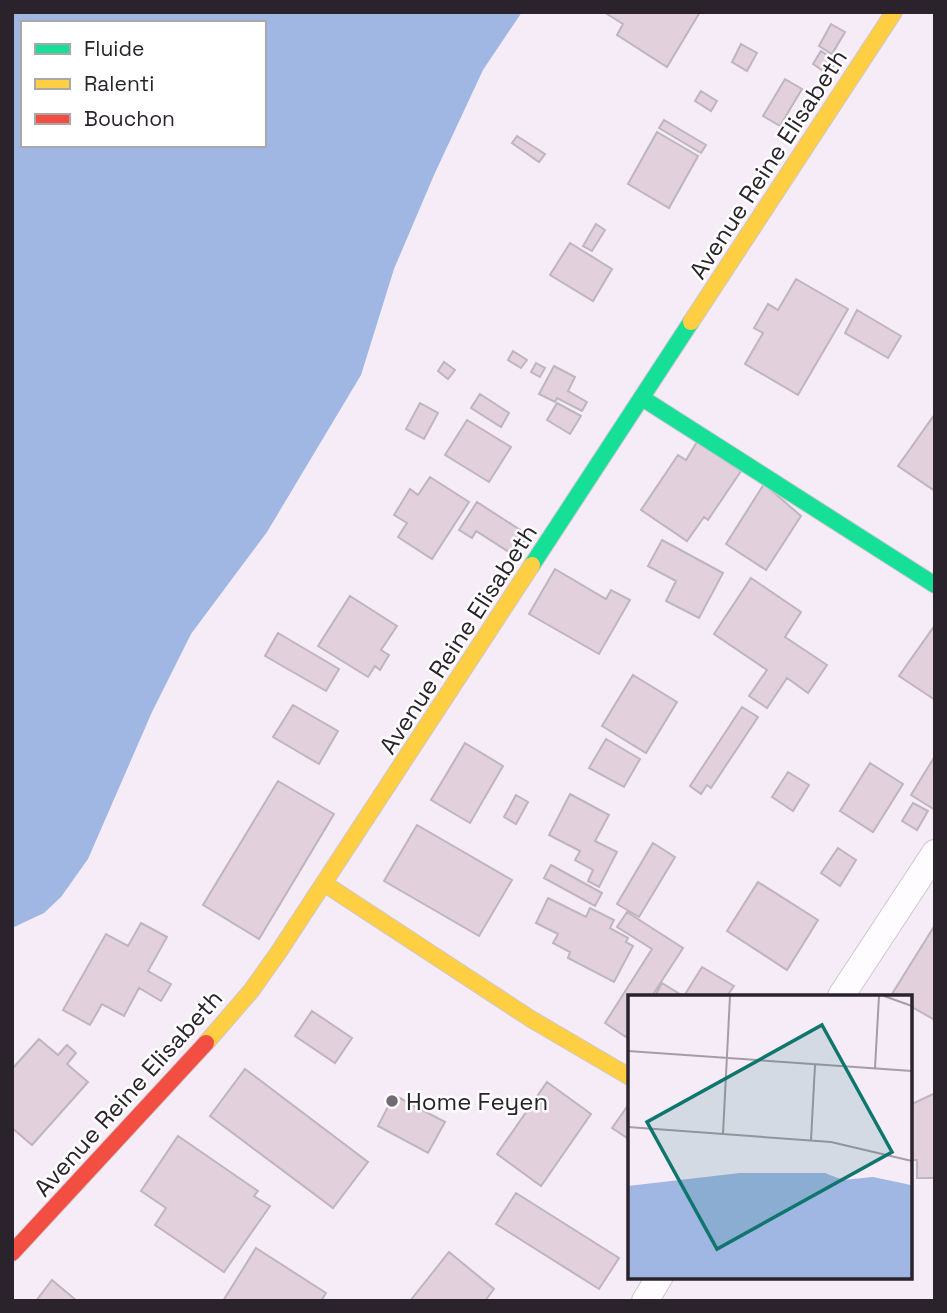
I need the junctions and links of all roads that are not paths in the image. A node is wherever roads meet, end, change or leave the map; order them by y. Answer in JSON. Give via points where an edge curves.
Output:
{"nodes":[{"id":1,"x":894,"y":12,"type":"edge"},
{"id":2,"x":642,"y":398,"type":"junction"},
{"id":3,"x":935,"y":585,"type":"edge"},
{"id":4,"x":935,"y":853,"type":"edge"},
{"id":5,"x":325,"y":884,"type":"junction"},
{"id":6,"x":842,"y":995,"type":"edge"},
{"id":7,"x":628,"y":1076,"type":"edge"},
{"id":8,"x":12,"y":1253,"type":"edge"},
{"id":9,"x":659,"y":1278,"type":"edge"},
{"id":10,"x":645,"y":1301,"type":"edge"}],
"edges":[{"from":1,"to":2,"type":"street","name":"Avenue Reine Elisabeth"},
{"from":2,"to":3,"type":"street"},
{"from":2,"to":5,"type":"street","name":"Avenue Reine Elisabeth"},
{"from":4,"to":6,"type":"street"},
{"from":5,"to":7,"type":"street"},
{"from":5,"to":8,"type":"street","name":"Avenue Reine Elisabeth","via":[[244,1000]]},
{"from":9,"to":10,"type":"street"}]}
